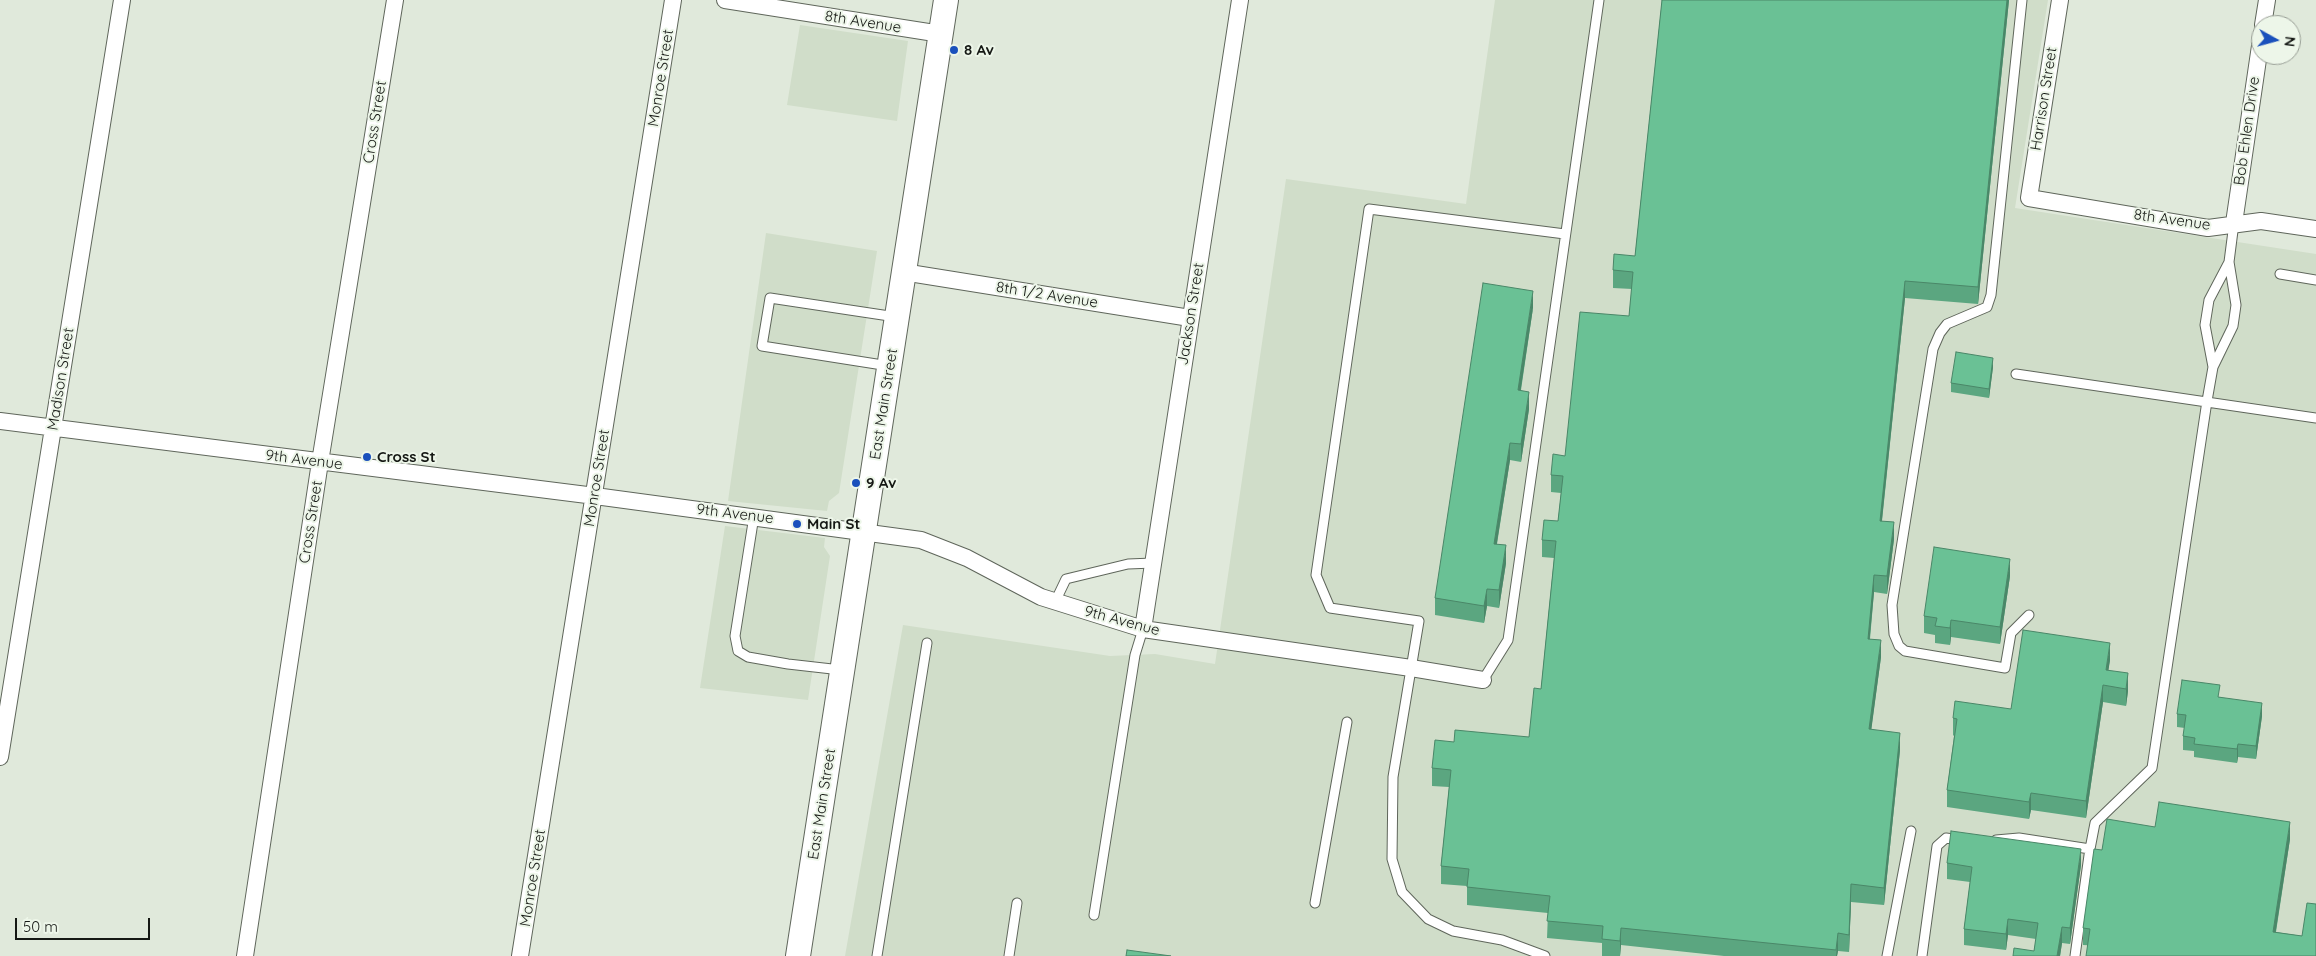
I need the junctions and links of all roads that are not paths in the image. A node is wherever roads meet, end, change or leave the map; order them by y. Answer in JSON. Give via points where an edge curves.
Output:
{"nodes":[{"id":1,"x":122,"y":0,"type":"edge"},
{"id":2,"x":395,"y":0,"type":"edge"},
{"id":3,"x":673,"y":0,"type":"edge"},
{"id":4,"x":725,"y":0,"type":"edge"},
{"id":5,"x":946,"y":0,"type":"edge"},
{"id":6,"x":1240,"y":0,"type":"edge"},
{"id":7,"x":1599,"y":0,"type":"edge"},
{"id":8,"x":2022,"y":0,"type":"edge"},
{"id":9,"x":2060,"y":0,"type":"edge"},
{"id":10,"x":2267,"y":0,"type":"edge"},
{"id":11,"x":2265,"y":15,"type":"edge"},
{"id":12,"x":941,"y":34,"type":"junction"},
{"id":13,"x":2257,"y":65,"type":"edge"},
{"id":14,"x":2029,"y":198,"type":"joint"},
{"id":15,"x":2234,"y":223,"type":"junction"},
{"id":16,"x":2316,"y":228,"type":"edge"},
{"id":17,"x":1565,"y":234,"type":"junction"},
{"id":18,"x":2228,"y":262,"type":"junction"},
{"id":19,"x":904,"y":272,"type":"junction"},
{"id":20,"x":2280,"y":274,"type":"dead end"},
{"id":21,"x":2316,"y":280,"type":"edge"},
{"id":22,"x":897,"y":317,"type":"junction"},
{"id":23,"x":1190,"y":318,"type":"junction"},
{"id":24,"x":890,"y":366,"type":"junction"},
{"id":25,"x":2213,"y":367,"type":"junction"},
{"id":26,"x":2016,"y":374,"type":"dead end"},
{"id":27,"x":2207,"y":401,"type":"junction"},
{"id":28,"x":2316,"y":418,"type":"edge"},
{"id":29,"x":0,"y":421,"type":"edge"},
{"id":30,"x":54,"y":428,"type":"junction"},
{"id":31,"x":320,"y":462,"type":"junction"},
{"id":32,"x":595,"y":496,"type":"junction"},
{"id":33,"x":754,"y":516,"type":"junction"},
{"id":34,"x":864,"y":531,"type":"junction"},
{"id":35,"x":1153,"y":563,"type":"junction"},
{"id":36,"x":1055,"y":602,"type":"junction"},
{"id":37,"x":2029,"y":615,"type":"dead end"},
{"id":38,"x":1143,"y":629,"type":"junction"},
{"id":39,"x":927,"y":644,"type":"dead end"},
{"id":40,"x":1411,"y":668,"type":"junction"},
{"id":41,"x":843,"y":670,"type":"junction"},
{"id":42,"x":1483,"y":680,"type":"joint"},
{"id":43,"x":1347,"y":722,"type":"dead end"},
{"id":44,"x":0,"y":757,"type":"edge"},
{"id":45,"x":1911,"y":831,"type":"dead end"},
{"id":46,"x":1969,"y":840,"type":"edge"},
{"id":47,"x":1985,"y":841,"type":"edge"},
{"id":48,"x":2090,"y":848,"type":"junction"},
{"id":49,"x":1315,"y":903,"type":"dead end"},
{"id":50,"x":1017,"y":904,"type":"dead end"},
{"id":51,"x":1094,"y":915,"type":"dead end"},
{"id":52,"x":245,"y":956,"type":"edge"},
{"id":53,"x":520,"y":956,"type":"edge"},
{"id":54,"x":798,"y":956,"type":"edge"},
{"id":55,"x":877,"y":956,"type":"edge"},
{"id":56,"x":1009,"y":956,"type":"edge"},
{"id":57,"x":1545,"y":956,"type":"edge"},
{"id":58,"x":1887,"y":956,"type":"edge"},
{"id":59,"x":1922,"y":956,"type":"edge"},
{"id":60,"x":2075,"y":956,"type":"edge"}],
"edges":[{"from":1,"to":30,"type":"street","name":"Madison Street"},
{"from":2,"to":31,"type":"street","name":"Cross Street"},
{"from":3,"to":32,"type":"street","name":"Monroe Street"},
{"from":4,"to":12,"type":"street","name":"8th Avenue"},
{"from":5,"to":12,"type":"main road","name":"East Main Street"},
{"from":6,"to":23,"type":"street","name":"Jackson Street"},
{"from":7,"to":17,"type":"lane"},
{"from":8,"to":37,"type":"lane","via":[[1991,295],[1987,307],[1947,324],[1933,350],[1892,605],[1894,634],[1905,651],[2005,668],[2011,633]]},
{"from":9,"to":14,"type":"street","name":"Harrison Street"},
{"from":10,"to":11,"type":"street"},
{"from":12,"to":19,"type":"main road","name":"East Main Street"},
{"from":13,"to":15,"type":"street","name":"Bob Ehlen Drive"},
{"from":14,"to":15,"type":"street","name":"8th Avenue","via":[[2208,228]]},
{"from":15,"to":16,"type":"street","name":"8th Avenue","via":[[2261,221]]},
{"from":15,"to":18,"type":"lane"},
{"from":17,"to":40,"type":"lane","via":[[1369,209],[1316,575],[1330,608],[1418,621]]},
{"from":17,"to":42,"type":"lane","via":[[1508,640]]},
{"from":18,"to":25,"type":"lane","via":[[2209,300],[2205,325]]},
{"from":18,"to":25,"type":"lane","via":[[2236,306],[2233,326]]},
{"from":19,"to":22,"type":"main road","name":"East Main Street"},
{"from":19,"to":23,"type":"street","name":"8th 1/2 Avenue"},
{"from":20,"to":21,"type":"lane"},
{"from":22,"to":24,"type":"main road","name":"East Main Street"},
{"from":22,"to":24,"type":"lane","via":[[770,298],[762,346]]},
{"from":23,"to":35,"type":"street","name":"Jackson Street"},
{"from":24,"to":34,"type":"main road","name":"East Main Street"},
{"from":25,"to":27,"type":"lane"},
{"from":26,"to":27,"type":"lane"},
{"from":27,"to":28,"type":"lane"},
{"from":27,"to":48,"type":"lane","via":[[2152,768],[2095,823]]},
{"from":29,"to":30,"type":"street","name":"9th Avenue"},
{"from":30,"to":31,"type":"street","name":"9th Avenue"},
{"from":30,"to":44,"type":"street","name":"Madison Street"},
{"from":31,"to":32,"type":"street","name":"9th Avenue"},
{"from":31,"to":52,"type":"street","name":"Cross Street"},
{"from":32,"to":33,"type":"street","name":"9th Avenue"},
{"from":32,"to":53,"type":"street","name":"Monroe Street"},
{"from":33,"to":34,"type":"street","name":"9th Avenue"},
{"from":33,"to":41,"type":"lane","via":[[735,636],[738,651],[748,657]]},
{"from":34,"to":36,"type":"street","name":"9th Avenue","via":[[921,540],[967,558],[1041,598]]},
{"from":34,"to":41,"type":"main road","name":"East Main Street"},
{"from":35,"to":36,"type":"lane","via":[[1128,564],[1066,579]]},
{"from":35,"to":38,"type":"street","name":"Jackson Street"},
{"from":36,"to":38,"type":"street","name":"9th Avenue"},
{"from":38,"to":40,"type":"street","name":"9th Avenue"},
{"from":38,"to":51,"type":"lane","via":[[1135,655]]},
{"from":39,"to":55,"type":"lane"},
{"from":40,"to":42,"type":"street","name":"9th Avenue"},
{"from":40,"to":57,"type":"lane","via":[[1393,777],[1392,858],[1402,892],[1428,919],[1453,930],[1502,940]]},
{"from":41,"to":54,"type":"main road","name":"East Main Street"},
{"from":43,"to":49,"type":"lane"},
{"from":45,"to":58,"type":"lane"},
{"from":46,"to":59,"type":"lane","via":[[1946,838],[1937,846]]},
{"from":47,"to":48,"type":"lane","via":[[2019,838]]},
{"from":48,"to":60,"type":"lane"},
{"from":50,"to":56,"type":"lane"}]}
